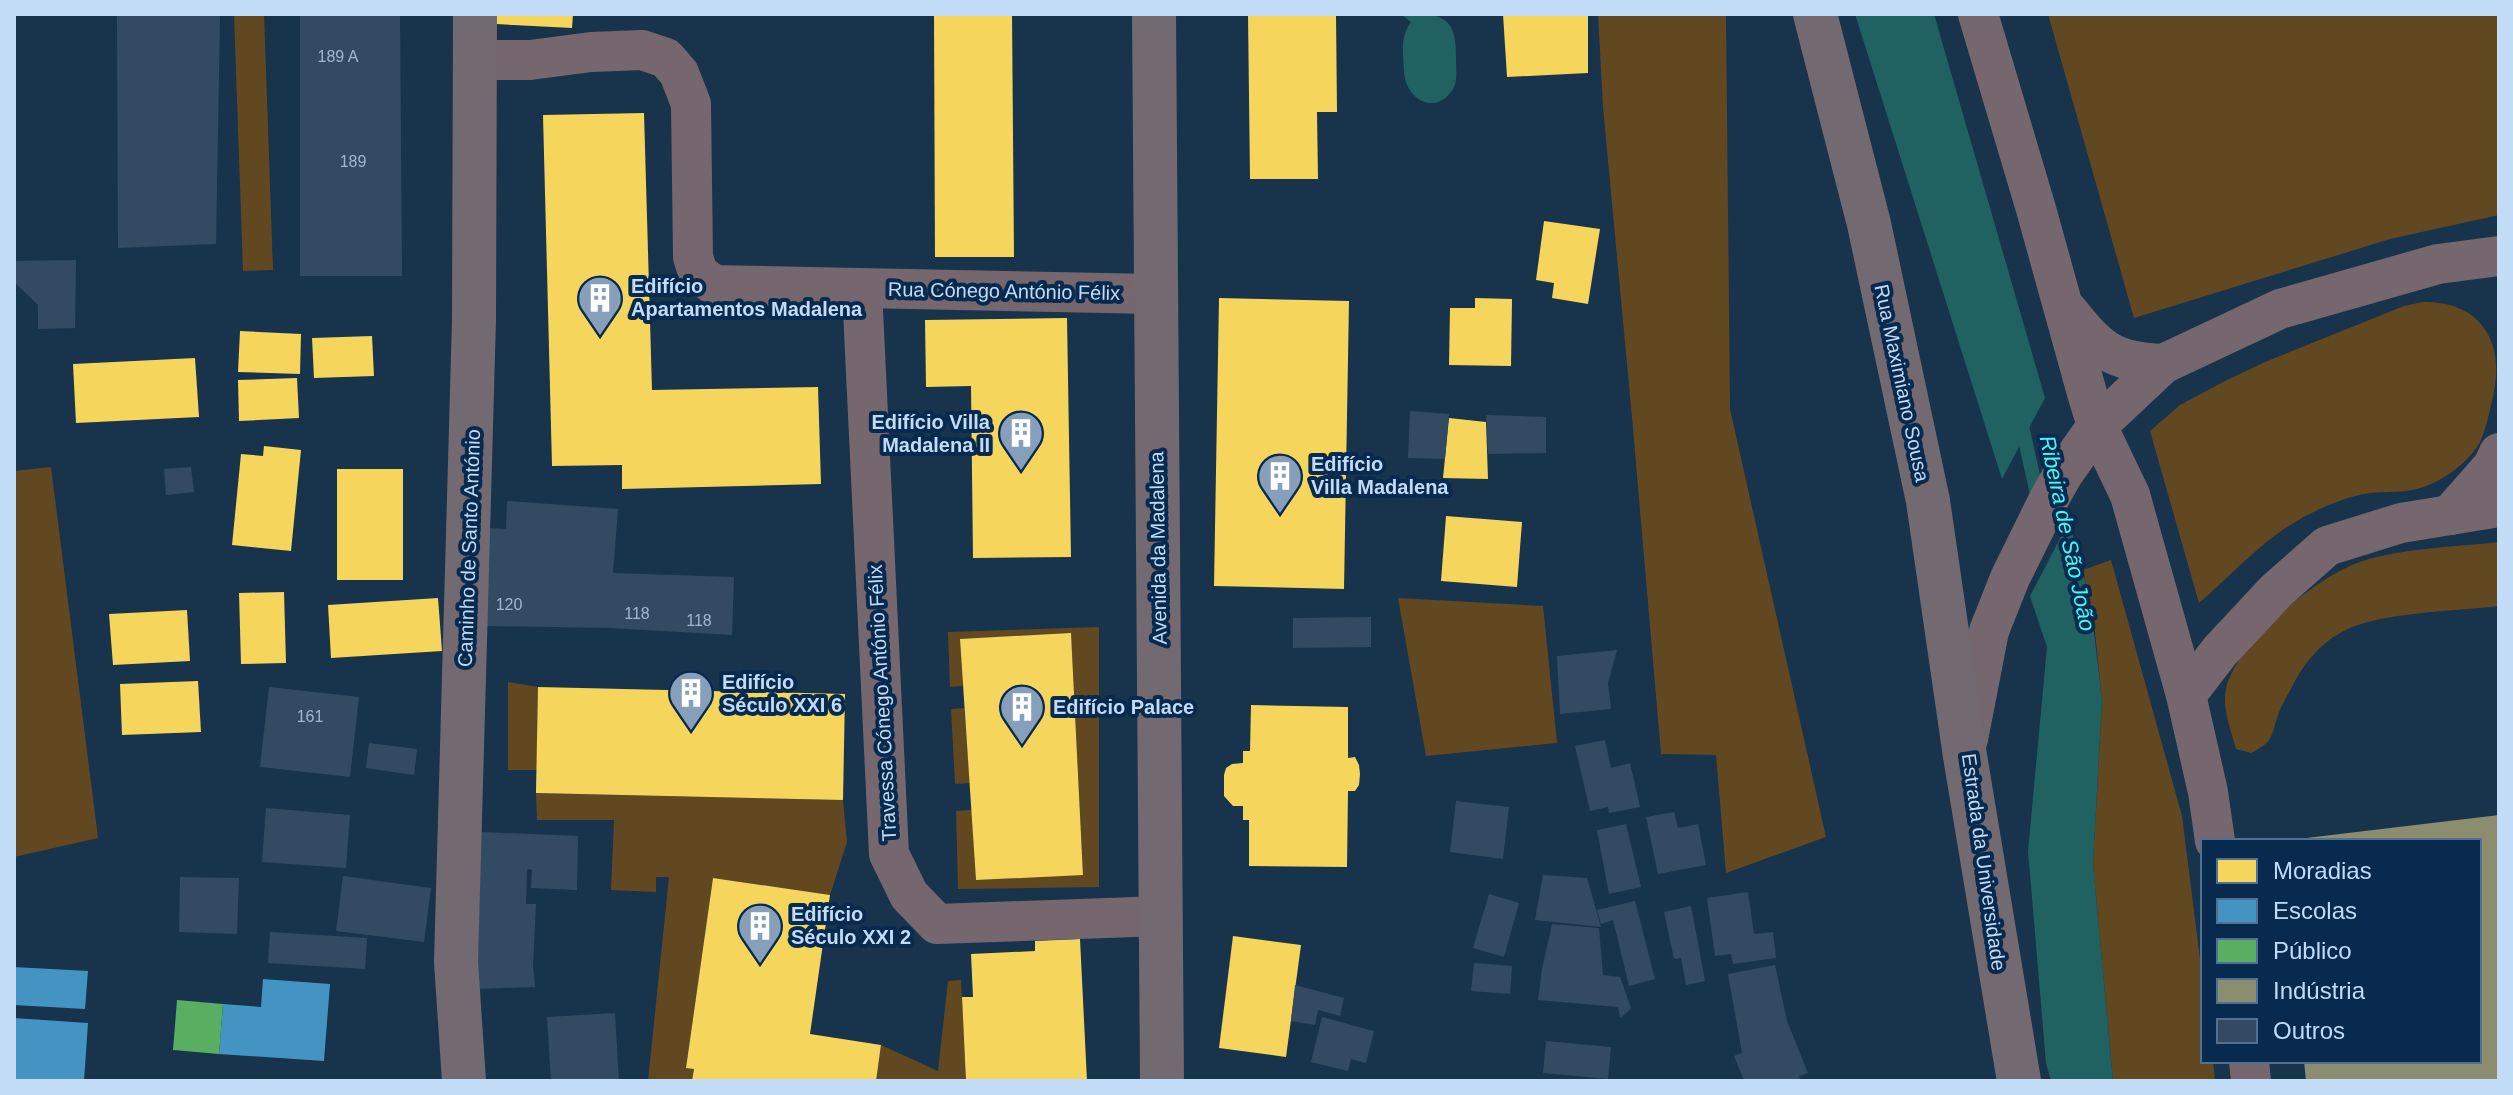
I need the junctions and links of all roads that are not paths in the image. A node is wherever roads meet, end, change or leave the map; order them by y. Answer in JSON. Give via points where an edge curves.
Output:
{"nodes":[{"id":1,"x":475,"y":14,"type":"edge"},
{"id":2,"x":1154,"y":14,"type":"edge"},
{"id":3,"x":1815,"y":14,"type":"edge"},
{"id":4,"x":1978,"y":14,"type":"edge"},
{"id":5,"x":474,"y":60,"type":"junction"},
{"id":6,"x":2499,"y":256,"type":"edge"},
{"id":7,"x":862,"y":289,"type":"junction"},
{"id":8,"x":1155,"y":294,"type":"junction"},
{"id":9,"x":2063,"y":304,"type":"junction"},
{"id":10,"x":2163,"y":364,"type":"junction"},
{"id":11,"x":2097,"y":426,"type":"junction"},
{"id":12,"x":2499,"y":453,"type":"edge"},
{"id":13,"x":2499,"y":507,"type":"edge"},
{"id":14,"x":2450,"y":515,"type":"junction"},
{"id":15,"x":2186,"y":695,"type":"junction"},
{"id":16,"x":1965,"y":756,"type":"junction"},
{"id":17,"x":2215,"y":839,"type":"edge"},
{"id":18,"x":1162,"y":916,"type":"junction"},
{"id":19,"x":464,"y":1081,"type":"edge"},
{"id":20,"x":1162,"y":1081,"type":"edge"},
{"id":21,"x":2019,"y":1081,"type":"edge"}],
"edges":[{"from":1,"to":5,"type":"street","name":"Caminho de Santo António"},
{"from":2,"to":8,"type":"street","name":"Avenida da Madalena"},
{"from":3,"to":16,"type":"street","name":"Rua Maximiano Sousa","via":[[1869,224],[1928,501]]},
{"from":4,"to":9,"type":"street"},
{"from":5,"to":7,"type":"street","name":"Rua Cónego António Félix","via":[[642,50],[666,58],[679,73],[691,104],[693,257],[698,273],[714,285]]},
{"from":5,"to":19,"type":"street","name":"Caminho de Santo António","via":[[470,537],[456,962]]},
{"from":6,"to":10,"type":"street","name":"Estrada da Universidade","via":[[2438,264],[2280,309]]},
{"from":7,"to":8,"type":"street","name":"Rua Cónego António Félix"},
{"from":7,"to":18,"type":"street","name":"Travessa Cónego António Félix","via":[[889,854],[909,895],[937,924]]},
{"from":8,"to":18,"type":"street","name":"Avenida da Madalena"},
{"from":9,"to":10,"type":"street","via":[[2111,355]]},
{"from":9,"to":11,"type":"street"},
{"from":10,"to":11,"type":"street","name":"Estrada da Universidade"},
{"from":11,"to":15,"type":"street","via":[[2130,495]]},
{"from":11,"to":16,"type":"street","name":"Estrada da Universidade","via":[[2063,474],[2010,578],[1989,631]]},
{"from":12,"to":14,"type":"street"},
{"from":13,"to":14,"type":"street"},
{"from":14,"to":15,"type":"street","via":[[2401,523],[2327,546],[2276,591]]},
{"from":15,"to":17,"type":"street"},
{"from":16,"to":21,"type":"street","name":"Estrada da Universidade"},
{"from":18,"to":20,"type":"street","name":"Avenida da Madalena"}]}
